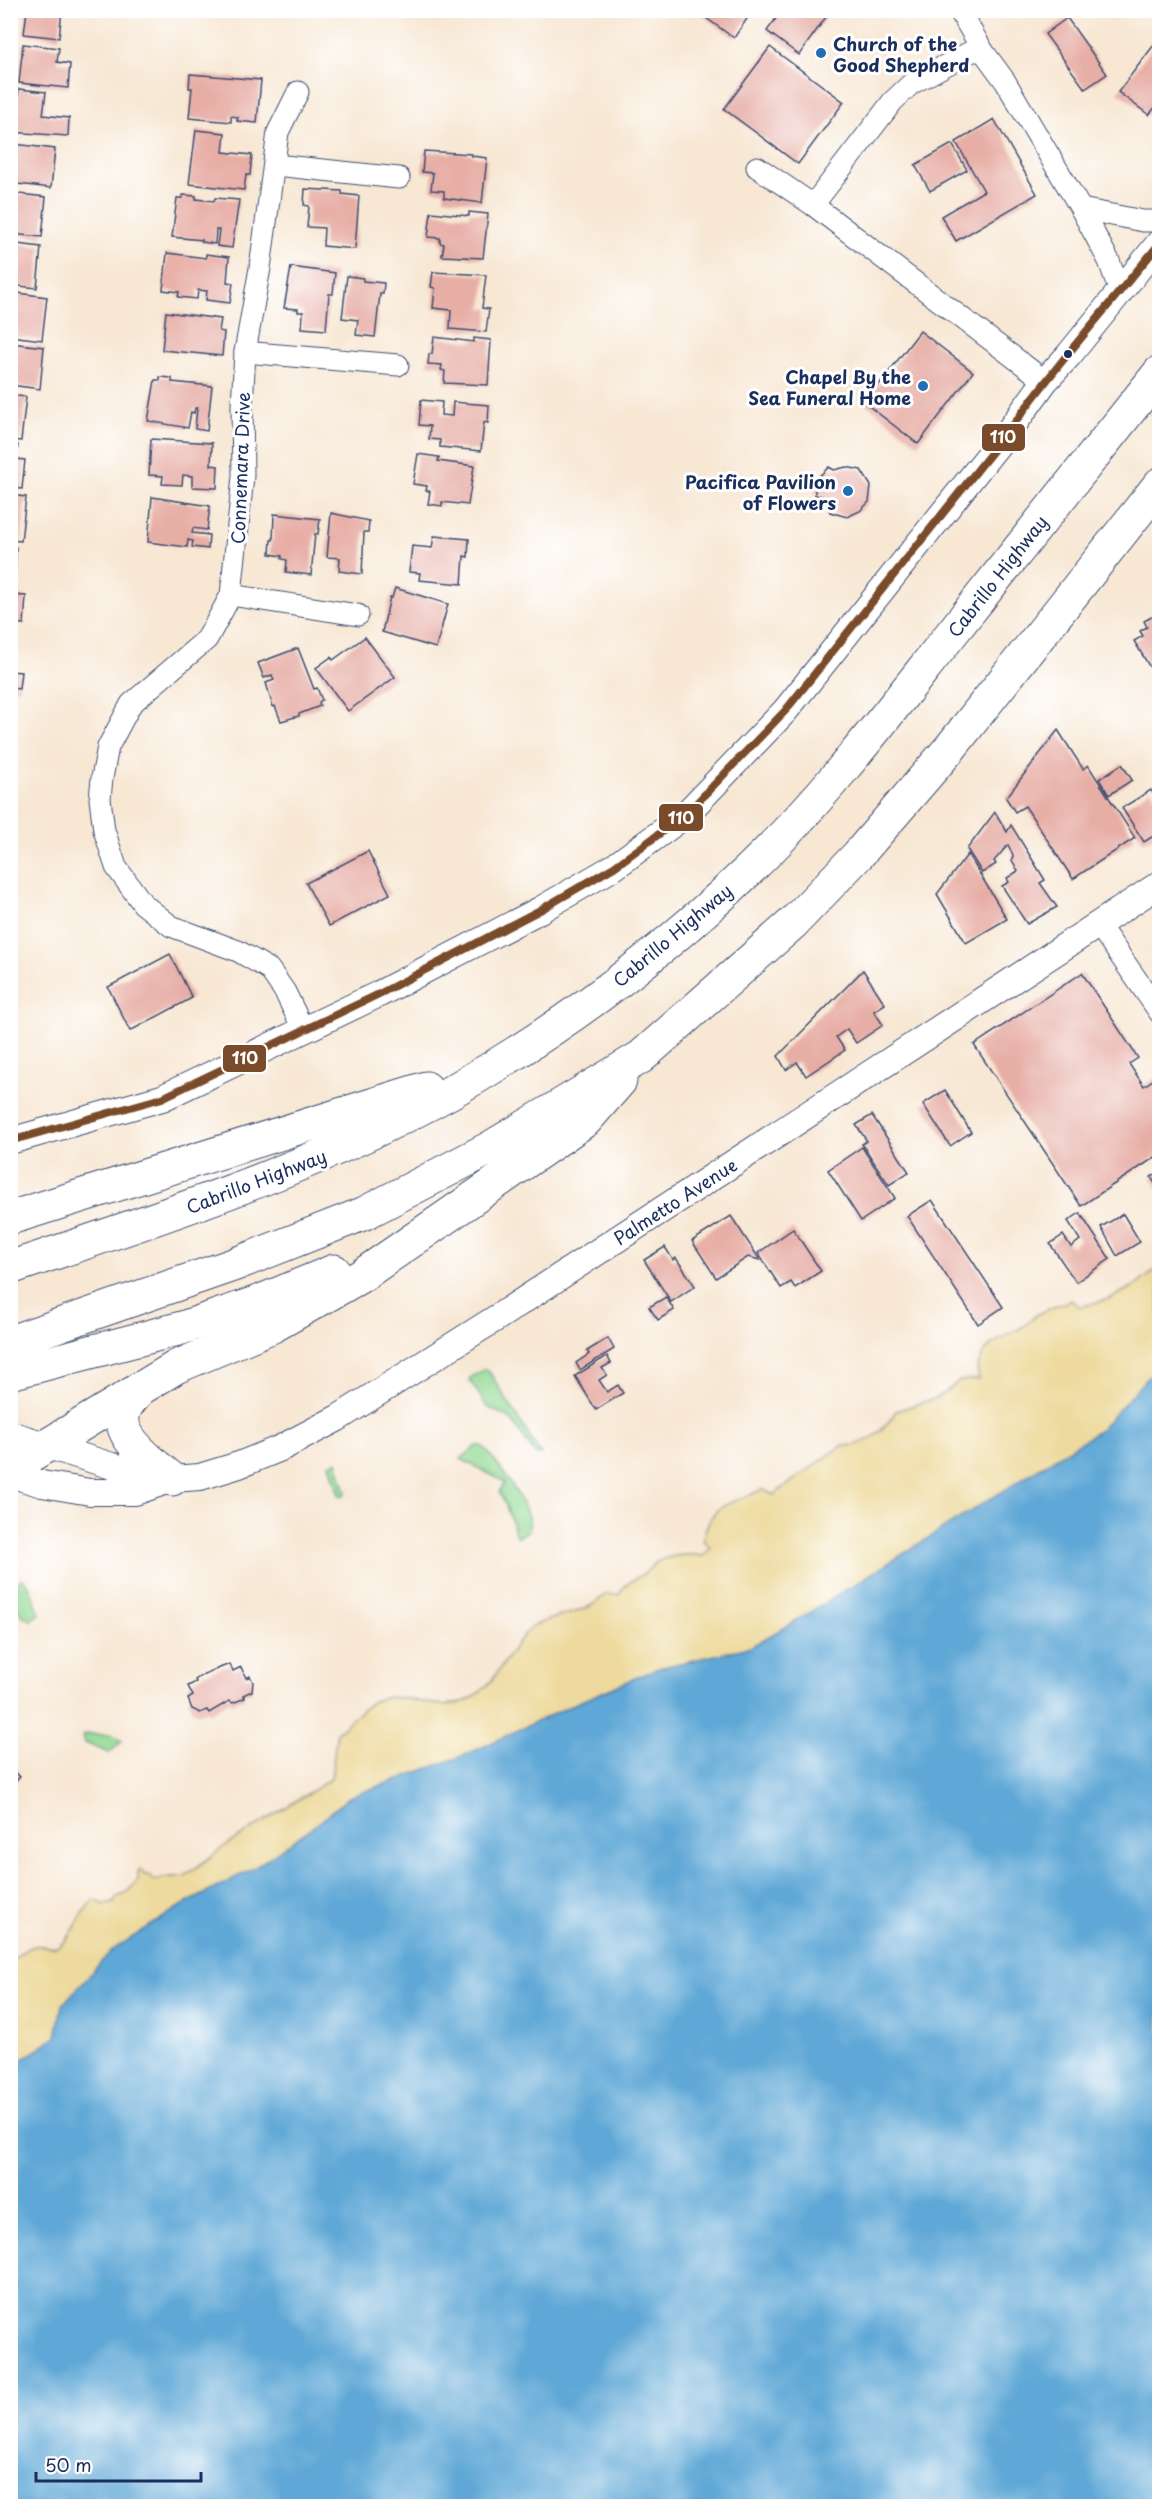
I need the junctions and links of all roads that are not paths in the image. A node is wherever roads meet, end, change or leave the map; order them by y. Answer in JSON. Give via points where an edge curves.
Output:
{"nodes":[{"id":1,"x":959,"y":10,"type":"edge"},
{"id":2,"x":983,"y":51,"type":"junction"},
{"id":3,"x":298,"y":92,"type":"dead end"},
{"id":4,"x":275,"y":165,"type":"junction"},
{"id":5,"x":756,"y":166,"type":"dead end"},
{"id":6,"x":399,"y":178,"type":"dead end"},
{"id":7,"x":813,"y":205,"type":"junction"},
{"id":8,"x":1081,"y":209,"type":"junction"},
{"id":9,"x":1160,"y":221,"type":"edge"},
{"id":10,"x":1160,"y":242,"type":"edge"},
{"id":11,"x":1120,"y":292,"type":"junction"},
{"id":12,"x":245,"y":352,"type":"junction"},
{"id":13,"x":398,"y":365,"type":"dead end"},
{"id":14,"x":1160,"y":372,"type":"edge"},
{"id":15,"x":1045,"y":381,"type":"junction"},
{"id":16,"x":1160,"y":484,"type":"edge"},
{"id":17,"x":231,"y":595,"type":"junction"},
{"id":18,"x":358,"y":615,"type":"dead end"},
{"id":19,"x":1160,"y":884,"type":"edge"},
{"id":20,"x":1098,"y":924,"type":"junction"},
{"id":21,"x":1160,"y":1013,"type":"edge"},
{"id":22,"x":303,"y":1029,"type":"junction"},
{"id":23,"x":641,"y":1057,"type":"junction"},
{"id":24,"x":488,"y":1070,"type":"junction"},
{"id":25,"x":10,"y":1141,"type":"edge"},
{"id":26,"x":529,"y":1161,"type":"junction"},
{"id":27,"x":10,"y":1218,"type":"edge"},
{"id":28,"x":10,"y":1268,"type":"edge"},
{"id":29,"x":10,"y":1342,"type":"edge"},
{"id":30,"x":10,"y":1373,"type":"edge"},
{"id":31,"x":140,"y":1388,"type":"junction"},
{"id":32,"x":10,"y":1434,"type":"edge"},
{"id":33,"x":47,"y":1447,"type":"junction"},
{"id":34,"x":10,"y":1468,"type":"edge"},
{"id":35,"x":10,"y":1474,"type":"edge"},
{"id":36,"x":172,"y":1479,"type":"junction"}],
"edges":[{"from":1,"to":2,"type":"street"},
{"from":2,"to":7,"type":"street","via":[[972,51],[911,84]]},
{"from":2,"to":8,"type":"street"},
{"from":3,"to":4,"type":"street","name":"Connemara Drive","via":[[278,132]]},
{"from":4,"to":6,"type":"street"},
{"from":4,"to":12,"type":"street","name":"Connemara Drive"},
{"from":5,"to":7,"type":"street"},
{"from":7,"to":15,"type":"street"},
{"from":8,"to":9,"type":"street"},
{"from":8,"to":11,"type":"street","via":[[1109,261]]},
{"from":10,"to":11,"type":"street"},
{"from":11,"to":15,"type":"street"},
{"from":12,"to":13,"type":"street"},
{"from":12,"to":17,"type":"street","name":"Connemara Drive","via":[[243,476]]},
{"from":14,"to":24,"type":"highway","name":"Cabrillo Highway","via":[[876,729],[791,827],[715,901],[643,962],[568,1018]]},
{"from":15,"to":22,"type":"street","via":[[785,711],[685,815],[614,867],[540,910]]},
{"from":16,"to":23,"type":"highway","via":[[939,762],[858,855],[793,923]]},
{"from":17,"to":18,"type":"street"},
{"from":17,"to":22,"type":"street","name":"Connemara Drive","via":[[207,639],[131,704],[108,747],[100,799],[104,830],[116,867],[143,904],[171,926],[238,951],[269,969]]},
{"from":19,"to":20,"type":"street","name":"Palmetto Avenue"},
{"from":20,"to":21,"type":"street"},
{"from":20,"to":36,"type":"street","name":"Palmetto Avenue","via":[[338,1418],[281,1449],[239,1465],[200,1477]]},
{"from":22,"to":25,"type":"street","via":[[162,1098]]},
{"from":23,"to":26,"type":"highway","via":[[586,1120]]},
{"from":23,"to":29,"type":"highway","via":[[490,1148],[365,1213],[233,1266]]},
{"from":24,"to":27,"type":"highway"},
{"from":24,"to":28,"type":"highway","name":"Cabrillo Highway","via":[[309,1162]]},
{"from":26,"to":30,"type":"highway","via":[[417,1230],[261,1301],[182,1328]]},
{"from":26,"to":31,"type":"highway","via":[[361,1276],[273,1326],[176,1367]]},
{"from":31,"to":33,"type":"highway"},
{"from":31,"to":36,"type":"highway","via":[[123,1412],[123,1428],[140,1452]]},
{"from":32,"to":33,"type":"street","name":"Palmetto Avenue"},
{"from":33,"to":34,"type":"highway"},
{"from":33,"to":36,"type":"street","name":"Palmetto Avenue"},
{"from":35,"to":36,"type":"street","name":"Palmetto Avenue","via":[[90,1492],[135,1492]]}]}
